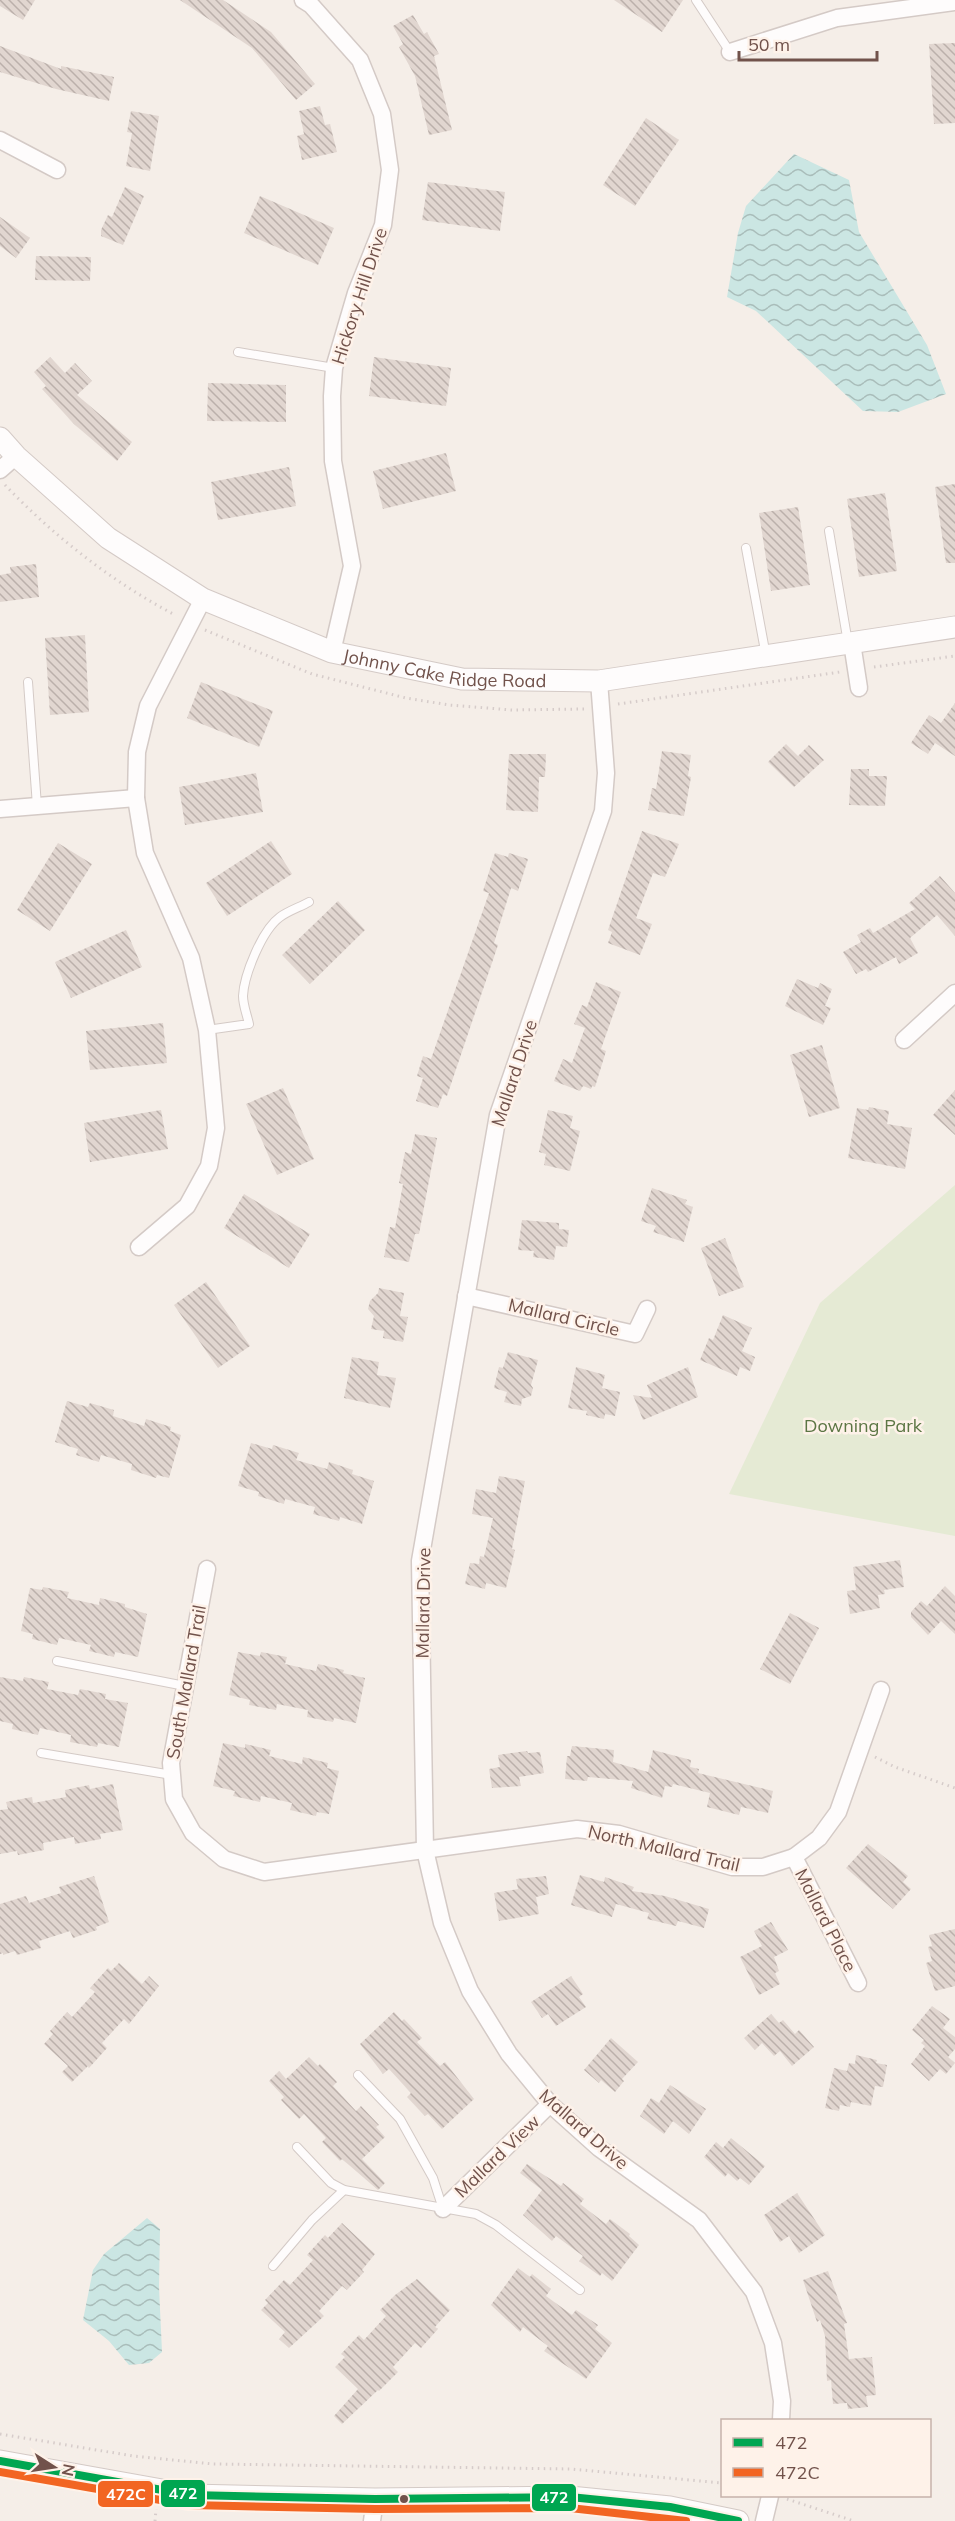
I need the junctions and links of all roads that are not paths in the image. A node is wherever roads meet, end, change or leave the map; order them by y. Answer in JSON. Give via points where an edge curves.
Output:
{"nodes":[{"id":1,"x":303,"y":0,"type":"edge"},
{"id":2,"x":696,"y":0,"type":"edge"},
{"id":3,"x":955,"y":2,"type":"edge"},
{"id":4,"x":730,"y":52,"type":"joint"},
{"id":5,"x":0,"y":140,"type":"edge"},
{"id":6,"x":57,"y":170,"type":"dead end"},
{"id":7,"x":238,"y":352,"type":"dead end"},
{"id":8,"x":334,"y":368,"type":"junction"},
{"id":9,"x":0,"y":438,"type":"edge"},
{"id":10,"x":8,"y":463,"type":"edge"},
{"id":11,"x":829,"y":531,"type":"dead end"},
{"id":12,"x":746,"y":548,"type":"dead end"},
{"id":13,"x":203,"y":599,"type":"junction"},
{"id":14,"x":955,"y":627,"type":"edge"},
{"id":15,"x":850,"y":643,"type":"junction"},
{"id":16,"x":333,"y":652,"type":"junction"},
{"id":17,"x":766,"y":656,"type":"junction"},
{"id":18,"x":599,"y":681,"type":"junction"},
{"id":19,"x":28,"y":682,"type":"dead end"},
{"id":20,"x":859,"y":688,"type":"dead end"},
{"id":21,"x":136,"y":798,"type":"junction"},
{"id":22,"x":37,"y":806,"type":"junction"},
{"id":23,"x":0,"y":809,"type":"edge"},
{"id":24,"x":309,"y":902,"type":"dead end"},
{"id":25,"x":955,"y":993,"type":"edge"},
{"id":26,"x":207,"y":1030,"type":"junction"},
{"id":27,"x":904,"y":1040,"type":"dead end"},
{"id":28,"x":139,"y":1247,"type":"dead end"},
{"id":29,"x":466,"y":1296,"type":"junction"},
{"id":30,"x":647,"y":1309,"type":"dead end"},
{"id":31,"x":207,"y":1569,"type":"dead end"},
{"id":32,"x":57,"y":1661,"type":"dead end"},
{"id":33,"x":185,"y":1686,"type":"junction"},
{"id":34,"x":881,"y":1690,"type":"dead end"},
{"id":35,"x":41,"y":1753,"type":"dead end"},
{"id":36,"x":172,"y":1776,"type":"junction"},
{"id":37,"x":425,"y":1850,"type":"junction"},
{"id":38,"x":794,"y":1857,"type":"junction"},
{"id":39,"x":858,"y":1983,"type":"dead end"},
{"id":40,"x":358,"y":2075,"type":"dead end"},
{"id":41,"x":550,"y":2104,"type":"junction"},
{"id":42,"x":297,"y":2147,"type":"dead end"},
{"id":43,"x":344,"y":2190,"type":"junction"},
{"id":44,"x":443,"y":2209,"type":"junction"},
{"id":45,"x":273,"y":2266,"type":"dead end"},
{"id":46,"x":580,"y":2290,"type":"dead end"},
{"id":47,"x":781,"y":2419,"type":"edge"},
{"id":48,"x":0,"y":2461,"type":"edge"},
{"id":49,"x":778,"y":2497,"type":"edge"},
{"id":50,"x":375,"y":2499,"type":"junction"},
{"id":51,"x":372,"y":2521,"type":"edge"},
{"id":52,"x":738,"y":2521,"type":"edge"},
{"id":53,"x":764,"y":2521,"type":"edge"}],
"edges":[{"from":1,"to":8,"type":"street","name":"Hickory Hill Drive","via":[[360,60],[382,114],[390,170],[383,225],[356,293]]},
{"from":2,"to":4,"type":"lane"},
{"from":3,"to":4,"type":"street","via":[[837,18]]},
{"from":5,"to":6,"type":"street"},
{"from":7,"to":8,"type":"lane"},
{"from":8,"to":16,"type":"street","name":"Hickory Hill Drive","via":[[333,461],[352,566]]},
{"from":9,"to":10,"type":"street","name":"Johnny Cake Ridge Road"},
{"from":10,"to":13,"type":"street","name":"Johnny Cake Ridge Road","via":[[108,538]]},
{"from":11,"to":15,"type":"lane"},
{"from":12,"to":17,"type":"lane"},
{"from":13,"to":16,"type":"street","name":"Johnny Cake Ridge Road"},
{"from":13,"to":21,"type":"street","via":[[148,706],[137,752]]},
{"from":14,"to":15,"type":"street","name":"Johnny Cake Ridge Road"},
{"from":15,"to":17,"type":"street","name":"Johnny Cake Ridge Road"},
{"from":15,"to":20,"type":"street"},
{"from":16,"to":18,"type":"street","name":"Johnny Cake Ridge Road","via":[[462,679]]},
{"from":17,"to":18,"type":"street","name":"Johnny Cake Ridge Road"},
{"from":18,"to":29,"type":"street","name":"Mallard Drive","via":[[606,773],[603,811],[498,1115]]},
{"from":19,"to":22,"type":"lane"},
{"from":21,"to":22,"type":"street"},
{"from":21,"to":26,"type":"street","via":[[145,853],[191,957]]},
{"from":22,"to":23,"type":"street"},
{"from":24,"to":26,"type":"lane","via":[[280,917],[259,946],[245,981],[243,998],[249,1023]]},
{"from":25,"to":27,"type":"street"},
{"from":26,"to":28,"type":"street","via":[[216,1128],[209,1166],[187,1206]]},
{"from":29,"to":30,"type":"street","name":"Mallard Circle","via":[[635,1334]]},
{"from":29,"to":37,"type":"street","name":"Mallard Drive","via":[[420,1561]]},
{"from":31,"to":33,"type":"street","name":"South Mallard Trail"},
{"from":32,"to":33,"type":"lane"},
{"from":33,"to":36,"type":"street","name":"South Mallard Trail"},
{"from":34,"to":38,"type":"street","via":[[838,1812],[819,1838]]},
{"from":35,"to":36,"type":"lane"},
{"from":36,"to":37,"type":"street","name":"South Mallard Trail","via":[[174,1799],[193,1833],[224,1860],[264,1872]]},
{"from":37,"to":38,"type":"street","name":"North Mallard Trail","via":[[578,1828],[619,1834],[732,1867],[764,1866]]},
{"from":37,"to":41,"type":"street","name":"Mallard Drive","via":[[442,1923],[470,1991],[509,2054]]},
{"from":38,"to":39,"type":"street","name":"Mallard Place"},
{"from":40,"to":44,"type":"lane","via":[[400,2119],[433,2178]]},
{"from":41,"to":44,"type":"street","name":"Mallard View"},
{"from":41,"to":47,"type":"street","name":"Mallard Drive","via":[[599,2148],[699,2220],[754,2292],[773,2343]]},
{"from":42,"to":43,"type":"lane","via":[[331,2183]]},
{"from":43,"to":44,"type":"lane"},
{"from":43,"to":45,"type":"lane"},
{"from":44,"to":46,"type":"lane","via":[[476,2214],[496,2225]]},
{"from":48,"to":50,"type":"street","via":[[190,2495]]},
{"from":49,"to":53,"type":"street"},
{"from":50,"to":51,"type":"street"},
{"from":50,"to":52,"type":"street","via":[[570,2497],[670,2507]]}]}
